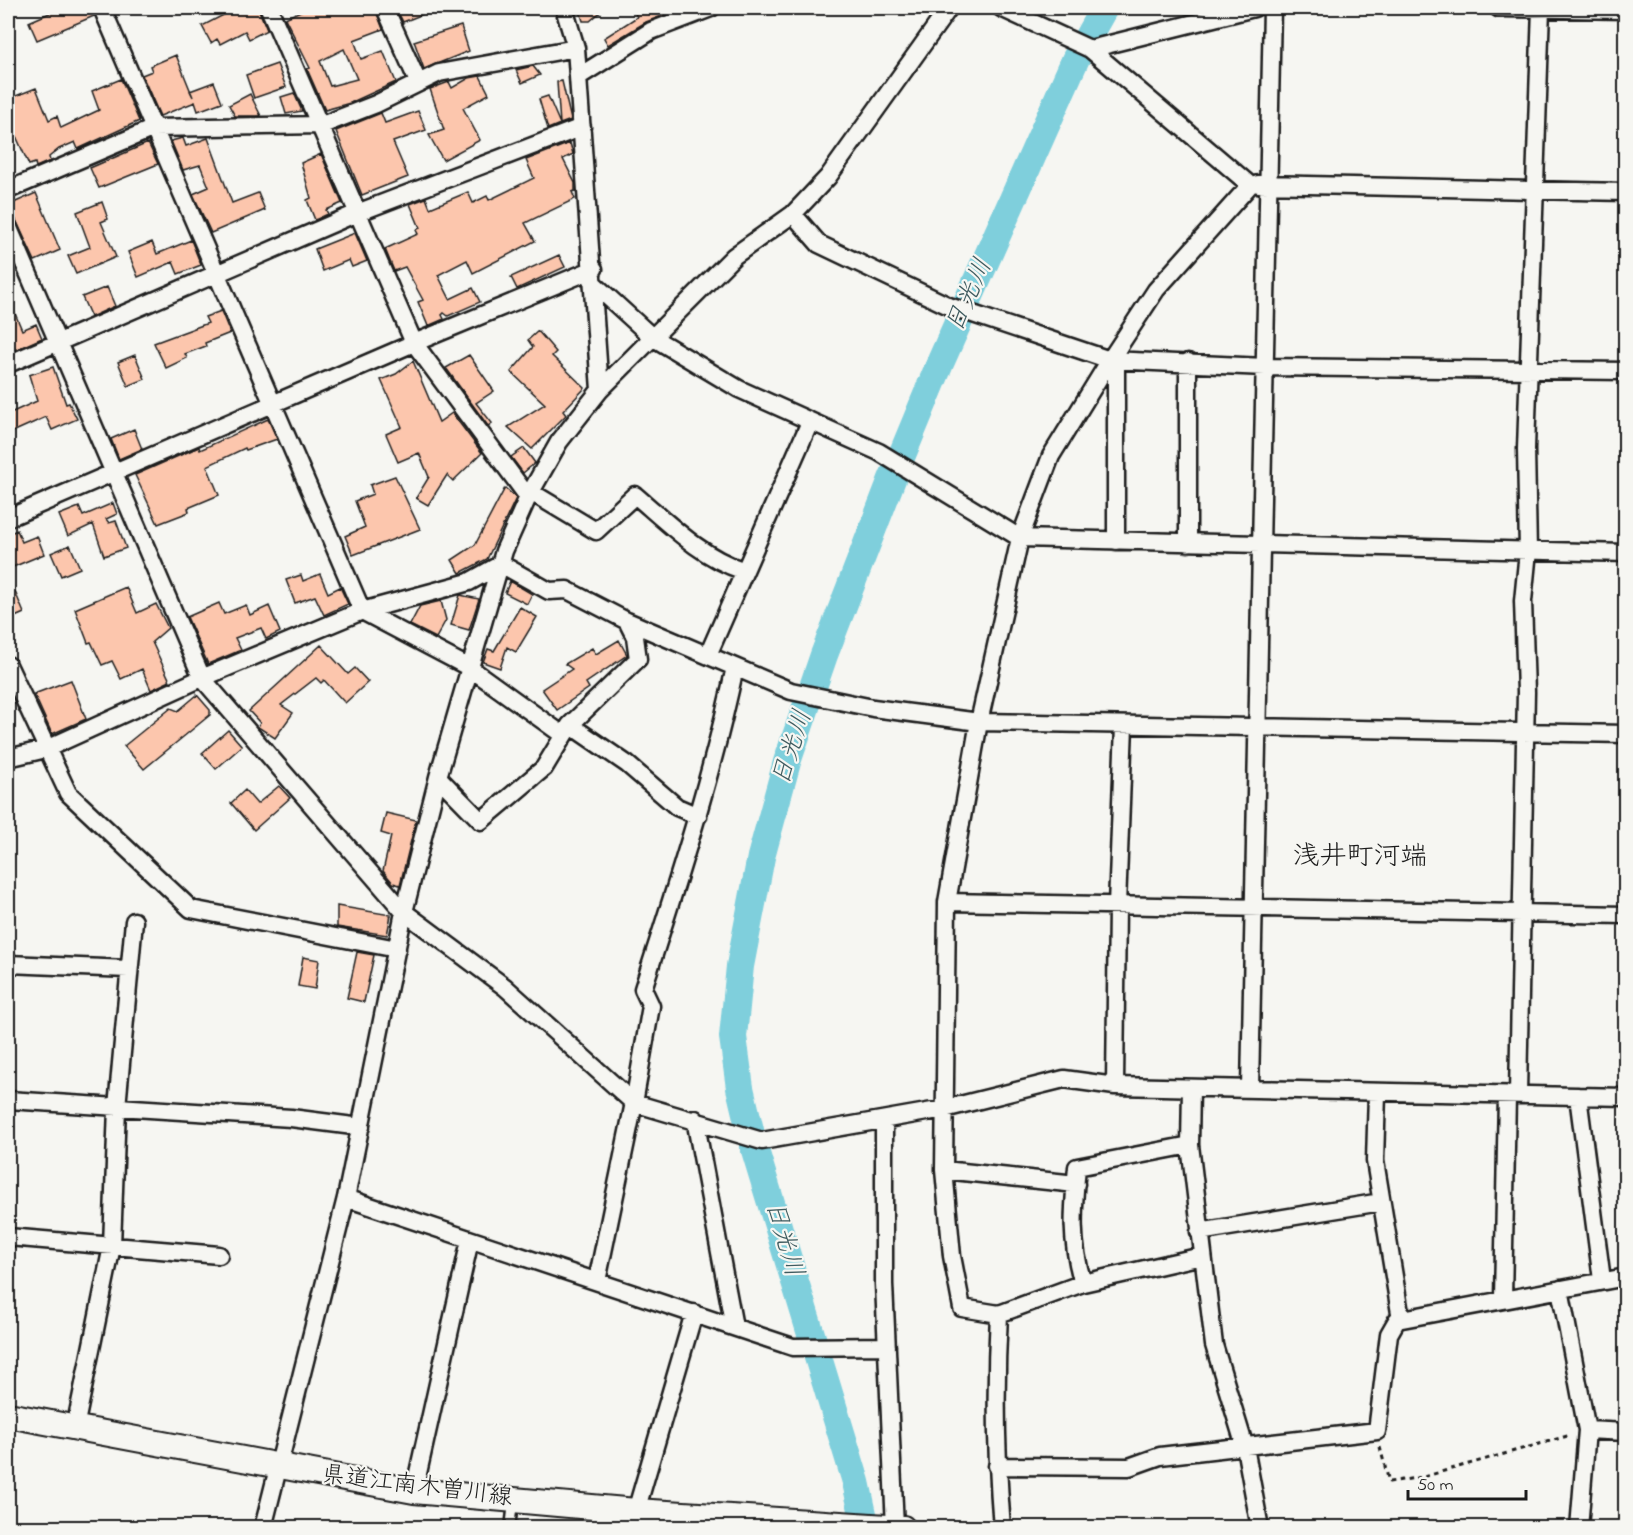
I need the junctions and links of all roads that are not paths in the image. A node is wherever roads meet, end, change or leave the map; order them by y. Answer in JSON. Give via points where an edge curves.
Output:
{"nodes":[{"id":1,"x":102,"y":8,"type":"edge"},
{"id":2,"x":385,"y":8,"type":"edge"},
{"id":3,"x":564,"y":8,"type":"edge"},
{"id":4,"x":711,"y":8,"type":"edge"},
{"id":5,"x":949,"y":8,"type":"edge"},
{"id":6,"x":1001,"y":8,"type":"edge"},
{"id":7,"x":1254,"y":8,"type":"edge"},
{"id":8,"x":1272,"y":8,"type":"edge"},
{"id":9,"x":1498,"y":8,"type":"edge"},
{"id":10,"x":1541,"y":8,"type":"edge"},
{"id":11,"x":275,"y":9,"type":"edge"},
{"id":12,"x":1626,"y":10,"type":"edge"},
{"id":13,"x":576,"y":48,"type":"junction"},
{"id":14,"x":1089,"y":49,"type":"junction"},
{"id":15,"x":578,"y":77,"type":"junction"},
{"id":16,"x":418,"y":82,"type":"junction"},
{"id":17,"x":322,"y":124,"type":"junction"},
{"id":18,"x":582,"y":127,"type":"junction"},
{"id":19,"x":154,"y":128,"type":"junction"},
{"id":20,"x":1269,"y":183,"type":"junction"},
{"id":21,"x":1250,"y":185,"type":"junction"},
{"id":22,"x":1536,"y":189,"type":"junction"},
{"id":23,"x":8,"y":190,"type":"edge"},
{"id":24,"x":1626,"y":192,"type":"edge"},
{"id":25,"x":357,"y":213,"type":"junction"},
{"id":26,"x":793,"y":214,"type":"junction"},
{"id":27,"x":8,"y":226,"type":"edge"},
{"id":28,"x":217,"y":274,"type":"junction"},
{"id":29,"x":594,"y":277,"type":"junction"},
{"id":30,"x":652,"y":338,"type":"junction"},
{"id":31,"x":57,"y":341,"type":"junction"},
{"id":32,"x":414,"y":343,"type":"junction"},
{"id":33,"x":1113,"y":360,"type":"junction"},
{"id":34,"x":1188,"y":362,"type":"junction"},
{"id":35,"x":8,"y":364,"type":"edge"},
{"id":36,"x":1265,"y":367,"type":"junction"},
{"id":37,"x":1529,"y":369,"type":"junction"},
{"id":38,"x":1626,"y":371,"type":"edge"},
{"id":39,"x":600,"y":390,"type":"junction"},
{"id":40,"x":272,"y":404,"type":"junction"},
{"id":41,"x":810,"y":422,"type":"junction"},
{"id":42,"x":115,"y":472,"type":"junction"},
{"id":43,"x":530,"y":494,"type":"junction"},
{"id":44,"x":8,"y":518,"type":"edge"},
{"id":45,"x":1020,"y":538,"type":"junction"},
{"id":46,"x":1116,"y":541,"type":"junction"},
{"id":47,"x":1188,"y":543,"type":"junction"},
{"id":48,"x":1261,"y":546,"type":"junction"},
{"id":49,"x":1528,"y":551,"type":"junction"},
{"id":50,"x":1626,"y":553,"type":"edge"},
{"id":51,"x":501,"y":564,"type":"junction"},
{"id":52,"x":742,"y":570,"type":"junction"},
{"id":53,"x":362,"y":611,"type":"junction"},
{"id":54,"x":627,"y":621,"type":"junction"},
{"id":55,"x":708,"y":655,"type":"junction"},
{"id":56,"x":8,"y":665,"type":"edge"},
{"id":57,"x":735,"y":667,"type":"junction"},
{"id":58,"x":470,"y":668,"type":"junction"},
{"id":59,"x":202,"y":678,"type":"junction"},
{"id":60,"x":979,"y":722,"type":"junction"},
{"id":61,"x":1124,"y":726,"type":"junction"},
{"id":62,"x":1257,"y":727,"type":"junction"},
{"id":63,"x":567,"y":730,"type":"junction"},
{"id":64,"x":1525,"y":733,"type":"junction"},
{"id":65,"x":1626,"y":734,"type":"edge"},
{"id":66,"x":46,"y":749,"type":"junction"},
{"id":67,"x":8,"y":758,"type":"edge"},
{"id":68,"x":438,"y":777,"type":"junction"},
{"id":69,"x":698,"y":816,"type":"junction"},
{"id":70,"x":947,"y":902,"type":"junction"},
{"id":71,"x":1117,"y":905,"type":"junction"},
{"id":72,"x":1254,"y":908,"type":"junction"},
{"id":73,"x":404,"y":912,"type":"junction"},
{"id":74,"x":1522,"y":913,"type":"junction"},
{"id":75,"x":1626,"y":915,"type":"edge"},
{"id":76,"x":134,"y":921,"type":"dead end"},
{"id":77,"x":397,"y":949,"type":"junction"},
{"id":78,"x":8,"y":964,"type":"edge"},
{"id":79,"x":128,"y":969,"type":"junction"},
{"id":80,"x":1115,"y":1086,"type":"junction"},
{"id":81,"x":1191,"y":1088,"type":"junction"},
{"id":82,"x":1250,"y":1088,"type":"junction"},
{"id":83,"x":1377,"y":1093,"type":"junction"},
{"id":84,"x":1512,"y":1095,"type":"junction"},
{"id":85,"x":1578,"y":1096,"type":"junction"},
{"id":86,"x":1626,"y":1097,"type":"edge"},
{"id":87,"x":8,"y":1100,"type":"edge"},
{"id":88,"x":634,"y":1103,"type":"junction"},
{"id":89,"x":117,"y":1107,"type":"junction"},
{"id":90,"x":944,"y":1108,"type":"junction"},
{"id":91,"x":695,"y":1119,"type":"junction"},
{"id":92,"x":884,"y":1120,"type":"junction"},
{"id":93,"x":361,"y":1127,"type":"junction"},
{"id":94,"x":1190,"y":1145,"type":"junction"},
{"id":95,"x":944,"y":1170,"type":"junction"},
{"id":96,"x":1076,"y":1184,"type":"junction"},
{"id":97,"x":346,"y":1198,"type":"junction"},
{"id":98,"x":1381,"y":1202,"type":"junction"},
{"id":99,"x":1199,"y":1233,"type":"junction"},
{"id":100,"x":8,"y":1237,"type":"edge"},
{"id":101,"x":470,"y":1240,"type":"junction"},
{"id":102,"x":112,"y":1246,"type":"junction"},
{"id":103,"x":219,"y":1254,"type":"dead end"},
{"id":104,"x":1202,"y":1256,"type":"junction"},
{"id":105,"x":1626,"y":1277,"type":"edge"},
{"id":106,"x":1602,"y":1280,"type":"junction"},
{"id":107,"x":597,"y":1281,"type":"junction"},
{"id":108,"x":1083,"y":1283,"type":"junction"},
{"id":109,"x":1560,"y":1289,"type":"junction"},
{"id":110,"x":1503,"y":1299,"type":"junction"},
{"id":111,"x":694,"y":1313,"type":"junction"},
{"id":112,"x":999,"y":1314,"type":"junction"},
{"id":113,"x":1401,"y":1319,"type":"junction"},
{"id":114,"x":734,"y":1327,"type":"junction"},
{"id":115,"x":887,"y":1346,"type":"junction"},
{"id":116,"x":9,"y":1421,"type":"edge"},
{"id":117,"x":75,"y":1428,"type":"junction"},
{"id":118,"x":1587,"y":1430,"type":"junction"},
{"id":119,"x":1626,"y":1432,"type":"edge"},
{"id":120,"x":1245,"y":1447,"type":"junction"},
{"id":121,"x":997,"y":1466,"type":"junction"},
{"id":122,"x":279,"y":1468,"type":"junction"},
{"id":123,"x":414,"y":1491,"type":"junction"},
{"id":124,"x":514,"y":1500,"type":"junction"},
{"id":125,"x":636,"y":1510,"type":"junction"},
{"id":126,"x":881,"y":1526,"type":"edge"},
{"id":127,"x":263,"y":1527,"type":"edge"},
{"id":128,"x":510,"y":1527,"type":"edge"},
{"id":129,"x":903,"y":1527,"type":"edge"},
{"id":130,"x":1002,"y":1527,"type":"edge"},
{"id":131,"x":1260,"y":1527,"type":"edge"},
{"id":132,"x":1579,"y":1527,"type":"edge"}],
"edges":[{"from":1,"to":19,"type":"street"},
{"from":2,"to":16,"type":"street"},
{"from":3,"to":13,"type":"street"},
{"from":4,"to":15,"type":"street","via":[[651,31]]},
{"from":5,"to":26,"type":"street","via":[[828,177]]},
{"from":6,"to":14,"type":"street"},
{"from":7,"to":14,"type":"street"},
{"from":8,"to":20,"type":"street"},
{"from":9,"to":10,"type":"street"},
{"from":10,"to":12,"type":"street"},
{"from":10,"to":22,"type":"street"},
{"from":11,"to":17,"type":"street"},
{"from":13,"to":15,"type":"street"},
{"from":13,"to":16,"type":"street","via":[[439,73]]},
{"from":14,"to":21,"type":"street"},
{"from":15,"to":18,"type":"street"},
{"from":16,"to":17,"type":"street","via":[[376,104]]},
{"from":17,"to":19,"type":"street"},
{"from":17,"to":25,"type":"street"},
{"from":18,"to":25,"type":"street"},
{"from":18,"to":29,"type":"street"},
{"from":19,"to":23,"type":"street"},
{"from":19,"to":28,"type":"street"},
{"from":20,"to":21,"type":"street"},
{"from":20,"to":22,"type":"street"},
{"from":20,"to":36,"type":"street"},
{"from":21,"to":33,"type":"street","via":[[1156,290]]},
{"from":22,"to":24,"type":"street"},
{"from":22,"to":37,"type":"street"},
{"from":25,"to":28,"type":"street"},
{"from":25,"to":32,"type":"street"},
{"from":26,"to":30,"type":"street","via":[[734,256]]},
{"from":26,"to":33,"type":"street","via":[[819,244],[949,306]]},
{"from":27,"to":31,"type":"street"},
{"from":28,"to":31,"type":"street"},
{"from":28,"to":40,"type":"street"},
{"from":29,"to":30,"type":"street"},
{"from":29,"to":32,"type":"street"},
{"from":29,"to":39,"type":"street"},
{"from":30,"to":39,"type":"street"},
{"from":30,"to":41,"type":"street","via":[[739,389]]},
{"from":31,"to":35,"type":"street"},
{"from":31,"to":42,"type":"street"},
{"from":32,"to":40,"type":"street"},
{"from":32,"to":43,"type":"street"},
{"from":33,"to":34,"type":"street"},
{"from":33,"to":45,"type":"street","via":[[1051,456]]},
{"from":33,"to":46,"type":"street"},
{"from":34,"to":36,"type":"street"},
{"from":34,"to":47,"type":"street"},
{"from":36,"to":37,"type":"street"},
{"from":36,"to":48,"type":"street"},
{"from":37,"to":38,"type":"street"},
{"from":37,"to":49,"type":"street"},
{"from":39,"to":43,"type":"street","via":[[559,442]]},
{"from":40,"to":42,"type":"street"},
{"from":40,"to":53,"type":"street"},
{"from":41,"to":45,"type":"street","via":[[879,452]]},
{"from":41,"to":52,"type":"street"},
{"from":42,"to":44,"type":"street"},
{"from":42,"to":59,"type":"street"},
{"from":43,"to":51,"type":"street"},
{"from":43,"to":52,"type":"street","via":[[596,531],[635,495],[690,541]]},
{"from":45,"to":46,"type":"street"},
{"from":45,"to":60,"type":"street"},
{"from":46,"to":47,"type":"street"},
{"from":47,"to":48,"type":"street"},
{"from":48,"to":49,"type":"street"},
{"from":48,"to":62,"type":"street"},
{"from":49,"to":50,"type":"street"},
{"from":49,"to":64,"type":"street","via":[[1523,601]]},
{"from":51,"to":53,"type":"street","via":[[469,582]]},
{"from":51,"to":54,"type":"street","via":[[549,591],[567,590]]},
{"from":51,"to":58,"type":"street"},
{"from":52,"to":55,"type":"street"},
{"from":53,"to":58,"type":"street"},
{"from":53,"to":59,"type":"street"},
{"from":54,"to":55,"type":"street"},
{"from":54,"to":63,"type":"street","via":[[636,637],[638,659]]},
{"from":55,"to":57,"type":"street"},
{"from":56,"to":66,"type":"street"},
{"from":57,"to":60,"type":"street","via":[[791,691],[873,708]]},
{"from":57,"to":69,"type":"street"},
{"from":58,"to":63,"type":"street"},
{"from":58,"to":68,"type":"street"},
{"from":59,"to":66,"type":"street"},
{"from":59,"to":73,"type":"street"},
{"from":60,"to":61,"type":"street"},
{"from":60,"to":70,"type":"street"},
{"from":61,"to":62,"type":"street"},
{"from":61,"to":71,"type":"street"},
{"from":62,"to":64,"type":"street"},
{"from":62,"to":72,"type":"street"},
{"from":63,"to":68,"type":"street","via":[[544,768],[481,821]]},
{"from":63,"to":69,"type":"street","via":[[627,764],[677,807]]},
{"from":64,"to":65,"type":"street"},
{"from":64,"to":74,"type":"street"},
{"from":66,"to":67,"type":"street"},
{"from":66,"to":77,"type":"street","via":[[68,793],[191,909]]},
{"from":68,"to":73,"type":"street"},
{"from":69,"to":88,"type":"street","via":[[643,989],[651,1006]]},
{"from":70,"to":71,"type":"street"},
{"from":70,"to":90,"type":"street"},
{"from":71,"to":72,"type":"street"},
{"from":71,"to":80,"type":"street"},
{"from":72,"to":74,"type":"street"},
{"from":72,"to":82,"type":"street"},
{"from":73,"to":77,"type":"street"},
{"from":73,"to":88,"type":"street","via":[[505,987]]},
{"from":74,"to":75,"type":"street"},
{"from":74,"to":84,"type":"street"},
{"from":76,"to":79,"type":"street"},
{"from":77,"to":93,"type":"street"},
{"from":78,"to":79,"type":"street"},
{"from":79,"to":89,"type":"street"},
{"from":80,"to":81,"type":"street"},
{"from":80,"to":90,"type":"street","via":[[1064,1079]]},
{"from":81,"to":82,"type":"street"},
{"from":81,"to":94,"type":"street"},
{"from":82,"to":83,"type":"street"},
{"from":83,"to":84,"type":"street"},
{"from":83,"to":98,"type":"street","via":[[1375,1161]]},
{"from":84,"to":85,"type":"street"},
{"from":84,"to":110,"type":"street"},
{"from":85,"to":86,"type":"street"},
{"from":85,"to":106,"type":"street"},
{"from":87,"to":89,"type":"street"},
{"from":88,"to":91,"type":"street"},
{"from":88,"to":107,"type":"street"},
{"from":89,"to":93,"type":"street","via":[[291,1118]]},
{"from":89,"to":102,"type":"street"},
{"from":90,"to":92,"type":"street"},
{"from":90,"to":95,"type":"street"},
{"from":91,"to":92,"type":"street","via":[[762,1141]]},
{"from":91,"to":114,"type":"street"},
{"from":92,"to":115,"type":"street"},
{"from":93,"to":97,"type":"street"},
{"from":94,"to":96,"type":"street","via":[[1077,1167]]},
{"from":94,"to":99,"type":"street"},
{"from":95,"to":96,"type":"street"},
{"from":95,"to":112,"type":"street","via":[[952,1256],[962,1308]]},
{"from":96,"to":108,"type":"street","via":[[1074,1255]]},
{"from":97,"to":101,"type":"street"},
{"from":97,"to":122,"type":"street"},
{"from":98,"to":99,"type":"street"},
{"from":98,"to":113,"type":"street"},
{"from":99,"to":104,"type":"street"},
{"from":100,"to":102,"type":"street"},
{"from":101,"to":107,"type":"street"},
{"from":101,"to":123,"type":"street"},
{"from":102,"to":103,"type":"street"},
{"from":102,"to":117,"type":"street"},
{"from":104,"to":108,"type":"street"},
{"from":104,"to":120,"type":"street","via":[[1214,1345]]},
{"from":105,"to":106,"type":"street"},
{"from":106,"to":109,"type":"street"},
{"from":107,"to":111,"type":"street"},
{"from":108,"to":112,"type":"street"},
{"from":109,"to":110,"type":"street"},
{"from":109,"to":118,"type":"street"},
{"from":110,"to":113,"type":"street"},
{"from":111,"to":114,"type":"street"},
{"from":111,"to":125,"type":"street"},
{"from":112,"to":121,"type":"street"},
{"from":113,"to":120,"type":"street","via":[[1389,1334],[1377,1431]]},
{"from":114,"to":115,"type":"street","via":[[793,1347]]},
{"from":115,"to":126,"type":"street"},
{"from":116,"to":117,"type":"main road","name":"県道江南木曽川線"},
{"from":117,"to":122,"type":"main road","name":"県道江南木曽川線"},
{"from":118,"to":119,"type":"street"},
{"from":118,"to":132,"type":"street"},
{"from":120,"to":121,"type":"street","via":[[1160,1455],[1129,1467]]},
{"from":120,"to":131,"type":"street"},
{"from":121,"to":130,"type":"street"},
{"from":122,"to":123,"type":"main road","name":"県道江南木曽川線"},
{"from":122,"to":127,"type":"street"},
{"from":123,"to":124,"type":"main road","name":"県道江南木曽川線"},
{"from":124,"to":125,"type":"main road","name":"県道江南木曽川線"},
{"from":124,"to":128,"type":"lane"},
{"from":125,"to":126,"type":"main road","name":"県道江南木曽川線"},
{"from":126,"to":129,"type":"main road","name":"県道江南木曽川線"}]}
